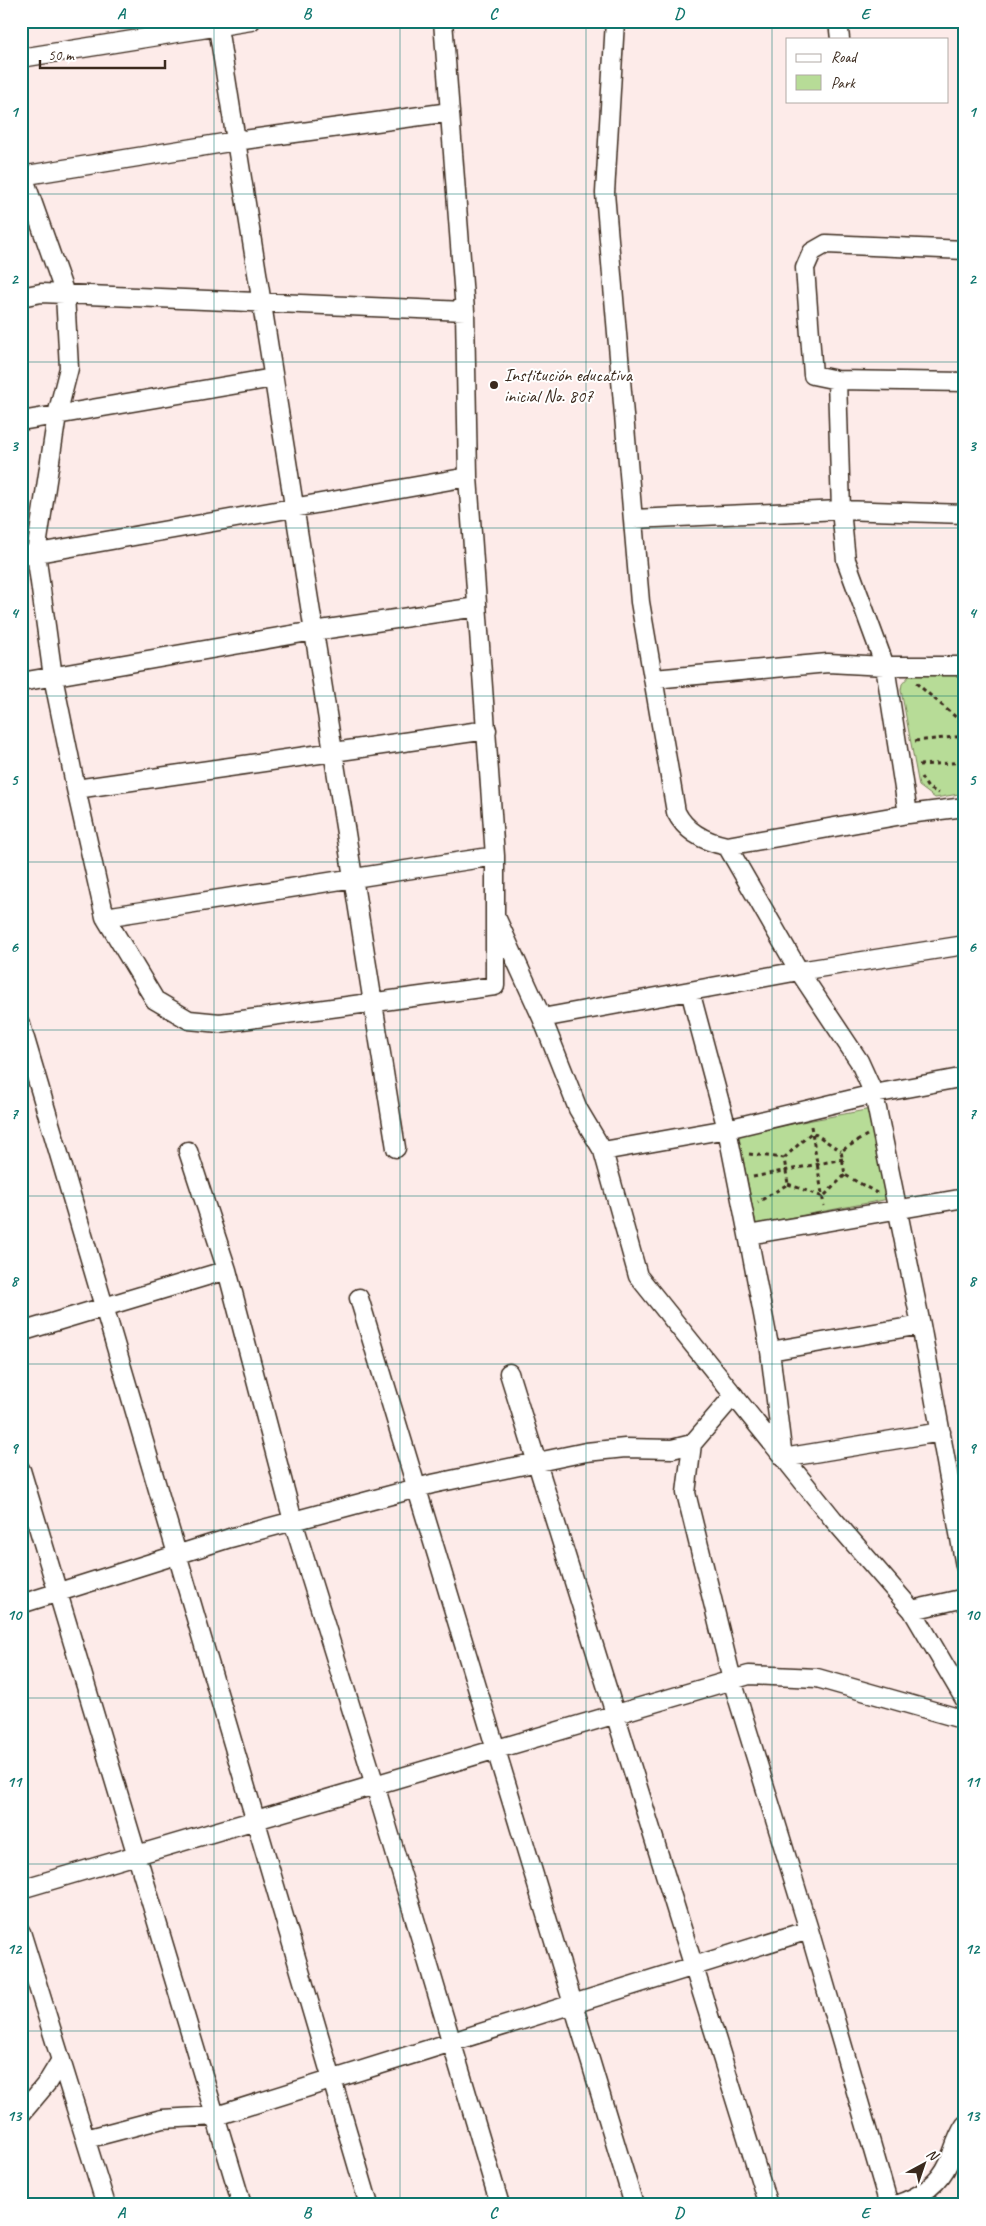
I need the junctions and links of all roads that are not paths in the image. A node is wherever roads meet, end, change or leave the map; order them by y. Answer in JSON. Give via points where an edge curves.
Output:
{"nodes":[{"id":1,"x":251,"y":21,"type":"edge"},
{"id":2,"x":443,"y":21,"type":"edge"},
{"id":3,"x":615,"y":21,"type":"edge"},
{"id":4,"x":838,"y":21,"type":"edge"},
{"id":5,"x":217,"y":24,"type":"edge"},
{"id":6,"x":840,"y":38,"type":"edge"},
{"id":7,"x":21,"y":58,"type":"edge"},
{"id":8,"x":450,"y":112,"type":"junction"},
{"id":9,"x":236,"y":141,"type":"junction"},
{"id":10,"x":22,"y":174,"type":"edge"},
{"id":11,"x":965,"y":250,"type":"edge"},
{"id":12,"x":65,"y":294,"type":"junction"},
{"id":13,"x":21,"y":297,"type":"edge"},
{"id":14,"x":262,"y":302,"type":"junction"},
{"id":15,"x":465,"y":311,"type":"junction"},
{"id":16,"x":273,"y":378,"type":"junction"},
{"id":17,"x":836,"y":380,"type":"junction"},
{"id":18,"x":965,"y":382,"type":"edge"},
{"id":19,"x":57,"y":415,"type":"junction"},
{"id":20,"x":21,"y":421,"type":"edge"},
{"id":21,"x":468,"y":477,"type":"junction"},
{"id":22,"x":294,"y":507,"type":"junction"},
{"id":23,"x":841,"y":510,"type":"junction"},
{"id":24,"x":965,"y":514,"type":"edge"},
{"id":25,"x":633,"y":519,"type":"junction"},
{"id":26,"x":29,"y":554,"type":"edge"},
{"id":27,"x":477,"y":607,"type":"junction"},
{"id":28,"x":314,"y":631,"type":"junction"},
{"id":29,"x":885,"y":666,"type":"junction"},
{"id":30,"x":965,"y":666,"type":"edge"},
{"id":31,"x":53,"y":677,"type":"junction"},
{"id":32,"x":654,"y":679,"type":"junction"},
{"id":33,"x":21,"y":682,"type":"edge"},
{"id":34,"x":486,"y":730,"type":"junction"},
{"id":35,"x":333,"y":752,"type":"junction"},
{"id":36,"x":76,"y":789,"type":"junction"},
{"id":37,"x":965,"y":807,"type":"edge"},
{"id":38,"x":908,"y":814,"type":"junction"},
{"id":39,"x":727,"y":846,"type":"junction"},
{"id":40,"x":495,"y":856,"type":"junction"},
{"id":41,"x":353,"y":878,"type":"junction"},
{"id":42,"x":495,"y":914,"type":"junction"},
{"id":43,"x":106,"y":916,"type":"junction"},
{"id":44,"x":965,"y":945,"type":"edge"},
{"id":45,"x":799,"y":971,"type":"junction"},
{"id":46,"x":690,"y":991,"type":"junction"},
{"id":47,"x":372,"y":1001,"type":"junction"},
{"id":48,"x":542,"y":1018,"type":"junction"},
{"id":49,"x":21,"y":1025,"type":"edge"},
{"id":50,"x":24,"y":1048,"type":"edge"},
{"id":51,"x":965,"y":1077,"type":"edge"},
{"id":52,"x":874,"y":1094,"type":"junction"},
{"id":53,"x":726,"y":1129,"type":"junction"},
{"id":54,"x":396,"y":1148,"type":"dead end"},
{"id":55,"x":188,"y":1151,"type":"dead end"},
{"id":56,"x":603,"y":1151,"type":"junction"},
{"id":57,"x":965,"y":1198,"type":"edge"},
{"id":58,"x":898,"y":1208,"type":"junction"},
{"id":59,"x":748,"y":1235,"type":"junction"},
{"id":60,"x":227,"y":1270,"type":"junction"},
{"id":61,"x":359,"y":1298,"type":"dead end"},
{"id":62,"x":104,"y":1307,"type":"junction"},
{"id":63,"x":921,"y":1325,"type":"junction"},
{"id":64,"x":21,"y":1332,"type":"edge"},
{"id":65,"x":770,"y":1351,"type":"junction"},
{"id":66,"x":509,"y":1373,"type":"dead end"},
{"id":67,"x":734,"y":1394,"type":"junction"},
{"id":68,"x":941,"y":1432,"type":"junction"},
{"id":69,"x":692,"y":1444,"type":"junction"},
{"id":70,"x":783,"y":1458,"type":"junction"},
{"id":71,"x":537,"y":1462,"type":"junction"},
{"id":72,"x":21,"y":1470,"type":"edge"},
{"id":73,"x":417,"y":1488,"type":"junction"},
{"id":74,"x":293,"y":1522,"type":"junction"},
{"id":75,"x":177,"y":1555,"type":"junction"},
{"id":76,"x":965,"y":1566,"type":"edge"},
{"id":77,"x":58,"y":1592,"type":"junction"},
{"id":78,"x":965,"y":1598,"type":"edge"},
{"id":79,"x":21,"y":1604,"type":"edge"},
{"id":80,"x":912,"y":1610,"type":"junction"},
{"id":81,"x":732,"y":1680,"type":"junction"},
{"id":82,"x":965,"y":1700,"type":"edge"},
{"id":83,"x":616,"y":1714,"type":"junction"},
{"id":84,"x":965,"y":1720,"type":"edge"},
{"id":85,"x":496,"y":1750,"type":"junction"},
{"id":86,"x":375,"y":1785,"type":"junction"},
{"id":87,"x":256,"y":1820,"type":"junction"},
{"id":88,"x":137,"y":1855,"type":"junction"},
{"id":89,"x":21,"y":1889,"type":"edge"},
{"id":90,"x":809,"y":1930,"type":"junction"},
{"id":91,"x":21,"y":1932,"type":"edge"},
{"id":92,"x":694,"y":1966,"type":"junction"},
{"id":93,"x":573,"y":2004,"type":"junction"},
{"id":94,"x":452,"y":2042,"type":"junction"},
{"id":95,"x":61,"y":2060,"type":"junction"},
{"id":96,"x":332,"y":2080,"type":"junction"},
{"id":97,"x":21,"y":2114,"type":"edge"},
{"id":98,"x":216,"y":2116,"type":"junction"},
{"id":99,"x":965,"y":2125,"type":"edge"},
{"id":100,"x":86,"y":2139,"type":"junction"},
{"id":101,"x":106,"y":2205,"type":"edge"},
{"id":102,"x":242,"y":2205,"type":"edge"},
{"id":103,"x":369,"y":2205,"type":"edge"},
{"id":104,"x":500,"y":2205,"type":"edge"},
{"id":105,"x":634,"y":2205,"type":"edge"},
{"id":106,"x":768,"y":2205,"type":"edge"},
{"id":107,"x":889,"y":2205,"type":"edge"},
{"id":108,"x":895,"y":2205,"type":"edge"}],
"edges":[{"from":1,"to":5,"type":"street"},
{"from":2,"to":8,"type":"street"},
{"from":3,"to":25,"type":"street","via":[[605,193]]},
{"from":4,"to":6,"type":"street"},
{"from":5,"to":7,"type":"street"},
{"from":5,"to":9,"type":"street"},
{"from":8,"to":9,"type":"street"},
{"from":8,"to":15,"type":"street"},
{"from":9,"to":10,"type":"street"},
{"from":9,"to":14,"type":"street"},
{"from":10,"to":12,"type":"street"},
{"from":11,"to":17,"type":"street","via":[[826,244],[812,252],[805,268],[812,375]]},
{"from":12,"to":13,"type":"street"},
{"from":12,"to":14,"type":"street"},
{"from":12,"to":19,"type":"street","via":[[69,368]]},
{"from":14,"to":15,"type":"street"},
{"from":14,"to":16,"type":"street"},
{"from":15,"to":21,"type":"street"},
{"from":16,"to":19,"type":"street"},
{"from":16,"to":22,"type":"street"},
{"from":17,"to":18,"type":"street"},
{"from":17,"to":23,"type":"street"},
{"from":19,"to":20,"type":"street"},
{"from":19,"to":26,"type":"street"},
{"from":21,"to":22,"type":"street"},
{"from":21,"to":27,"type":"street"},
{"from":22,"to":26,"type":"street"},
{"from":22,"to":28,"type":"street"},
{"from":23,"to":24,"type":"street"},
{"from":23,"to":25,"type":"street"},
{"from":23,"to":29,"type":"street","via":[[846,560]]},
{"from":25,"to":32,"type":"street","via":[[640,602]]},
{"from":26,"to":31,"type":"street"},
{"from":27,"to":28,"type":"street"},
{"from":27,"to":34,"type":"street"},
{"from":28,"to":31,"type":"street"},
{"from":28,"to":35,"type":"street"},
{"from":29,"to":30,"type":"street"},
{"from":29,"to":32,"type":"street","via":[[828,663]]},
{"from":29,"to":38,"type":"street"},
{"from":31,"to":33,"type":"street"},
{"from":31,"to":36,"type":"street"},
{"from":32,"to":39,"type":"street","via":[[676,812],[696,834]]},
{"from":34,"to":35,"type":"street"},
{"from":34,"to":40,"type":"street"},
{"from":35,"to":36,"type":"street"},
{"from":35,"to":41,"type":"street"},
{"from":36,"to":43,"type":"street"},
{"from":37,"to":38,"type":"street"},
{"from":38,"to":39,"type":"street"},
{"from":39,"to":45,"type":"street"},
{"from":40,"to":41,"type":"street"},
{"from":40,"to":42,"type":"street"},
{"from":41,"to":43,"type":"street"},
{"from":41,"to":47,"type":"street"},
{"from":42,"to":47,"type":"street","via":[[495,986]]},
{"from":42,"to":48,"type":"street"},
{"from":43,"to":47,"type":"street","via":[[155,1000],[189,1020],[220,1023]]},
{"from":44,"to":45,"type":"street"},
{"from":45,"to":46,"type":"street"},
{"from":45,"to":52,"type":"street","via":[[859,1061]]},
{"from":46,"to":48,"type":"street"},
{"from":46,"to":53,"type":"street"},
{"from":47,"to":54,"type":"street"},
{"from":48,"to":56,"type":"street","via":[[578,1108]]},
{"from":49,"to":50,"type":"street"},
{"from":50,"to":62,"type":"street"},
{"from":51,"to":52,"type":"street"},
{"from":52,"to":53,"type":"street"},
{"from":52,"to":58,"type":"street"},
{"from":53,"to":56,"type":"street"},
{"from":53,"to":59,"type":"street"},
{"from":55,"to":60,"type":"street"},
{"from":56,"to":67,"type":"street","via":[[638,1276]]},
{"from":57,"to":58,"type":"street"},
{"from":58,"to":59,"type":"street"},
{"from":58,"to":63,"type":"street"},
{"from":59,"to":65,"type":"street"},
{"from":60,"to":62,"type":"street"},
{"from":60,"to":74,"type":"street"},
{"from":61,"to":73,"type":"street"},
{"from":62,"to":64,"type":"street"},
{"from":62,"to":75,"type":"street"},
{"from":63,"to":65,"type":"street"},
{"from":63,"to":68,"type":"street"},
{"from":65,"to":70,"type":"street"},
{"from":66,"to":71,"type":"street"},
{"from":67,"to":69,"type":"street"},
{"from":67,"to":70,"type":"street"},
{"from":68,"to":70,"type":"street"},
{"from":68,"to":76,"type":"street"},
{"from":69,"to":71,"type":"street","via":[[672,1449],[625,1448],[586,1452]]},
{"from":69,"to":81,"type":"street","via":[[686,1494]]},
{"from":70,"to":80,"type":"street"},
{"from":71,"to":73,"type":"street"},
{"from":71,"to":83,"type":"street"},
{"from":72,"to":77,"type":"street"},
{"from":73,"to":74,"type":"street"},
{"from":73,"to":85,"type":"street"},
{"from":74,"to":75,"type":"street"},
{"from":74,"to":86,"type":"street"},
{"from":75,"to":77,"type":"street"},
{"from":75,"to":87,"type":"street"},
{"from":77,"to":79,"type":"street"},
{"from":77,"to":88,"type":"street"},
{"from":78,"to":80,"type":"street"},
{"from":80,"to":82,"type":"street"},
{"from":81,"to":83,"type":"street"},
{"from":81,"to":84,"type":"street","via":[[749,1676],[817,1678]]},
{"from":81,"to":90,"type":"street"},
{"from":83,"to":85,"type":"street"},
{"from":83,"to":92,"type":"street"},
{"from":85,"to":86,"type":"street"},
{"from":85,"to":93,"type":"street"},
{"from":86,"to":87,"type":"street"},
{"from":86,"to":94,"type":"street"},
{"from":87,"to":88,"type":"street"},
{"from":87,"to":96,"type":"street"},
{"from":88,"to":89,"type":"street"},
{"from":88,"to":98,"type":"street"},
{"from":90,"to":92,"type":"street"},
{"from":90,"to":107,"type":"street"},
{"from":91,"to":95,"type":"street"},
{"from":92,"to":93,"type":"street"},
{"from":92,"to":106,"type":"street"},
{"from":93,"to":94,"type":"street"},
{"from":93,"to":105,"type":"street"},
{"from":94,"to":96,"type":"street"},
{"from":94,"to":104,"type":"street"},
{"from":95,"to":97,"type":"street"},
{"from":95,"to":100,"type":"street"},
{"from":96,"to":98,"type":"street"},
{"from":96,"to":103,"type":"street"},
{"from":98,"to":100,"type":"street","via":[[162,2119]]},
{"from":98,"to":102,"type":"street"},
{"from":99,"to":108,"type":"street","via":[[948,2165],[932,2186]]},
{"from":100,"to":101,"type":"street"}]}
